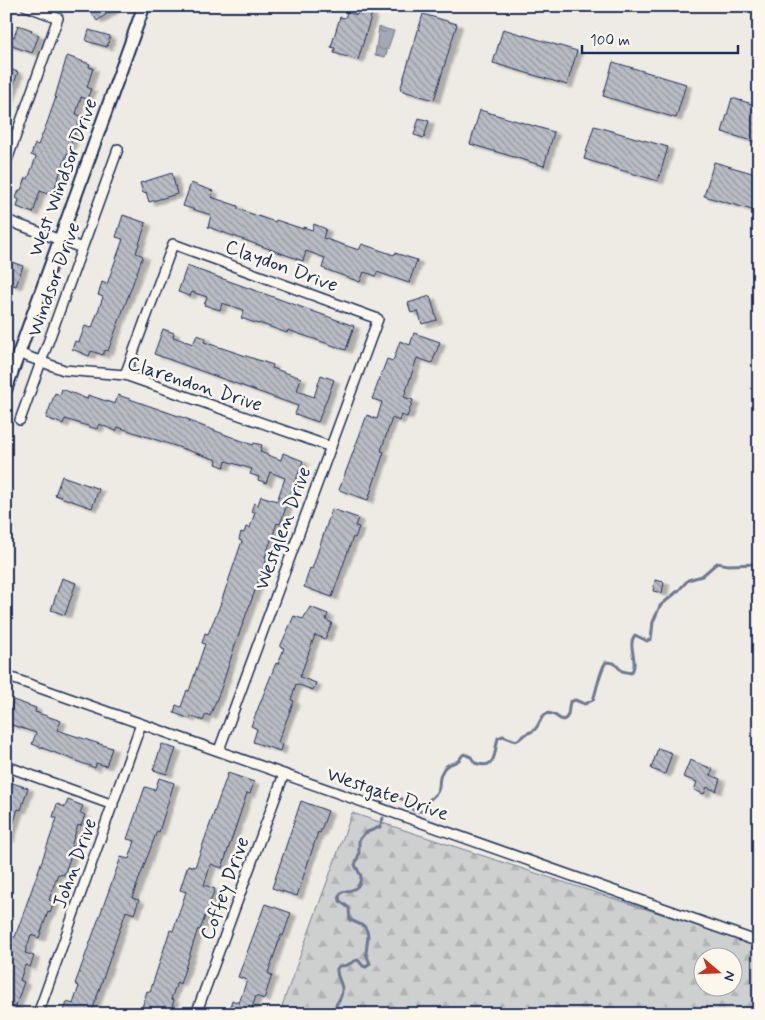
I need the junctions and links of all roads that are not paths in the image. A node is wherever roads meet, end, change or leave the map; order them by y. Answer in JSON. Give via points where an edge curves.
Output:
{"nodes":[{"id":1,"x":26,"y":6,"type":"edge"},
{"id":2,"x":144,"y":6,"type":"edge"},
{"id":3,"x":118,"y":149,"type":"dead end"},
{"id":4,"x":6,"y":163,"type":"edge"},
{"id":5,"x":6,"y":220,"type":"edge"},
{"id":6,"x":59,"y":239,"type":"junction"},
{"id":7,"x":82,"y":248,"type":"junction"},
{"id":8,"x":378,"y":319,"type":"joint"},
{"id":9,"x":18,"y":353,"type":"junction"},
{"id":10,"x":41,"y":362,"type":"junction"},
{"id":11,"x":125,"y":376,"type":"junction"},
{"id":12,"x":6,"y":389,"type":"edge"},
{"id":13,"x":20,"y":420,"type":"dead end"},
{"id":14,"x":331,"y":447,"type":"junction"},
{"id":15,"x":6,"y":676,"type":"edge"},
{"id":16,"x":141,"y":724,"type":"junction"},
{"id":17,"x":219,"y":750,"type":"junction"},
{"id":18,"x":6,"y":766,"type":"edge"},
{"id":19,"x":284,"y":774,"type":"junction"},
{"id":20,"x":113,"y":805,"type":"junction"},
{"id":21,"x":759,"y":942,"type":"edge"},
{"id":22,"x":38,"y":1014,"type":"edge"},
{"id":23,"x":196,"y":1014,"type":"edge"}],
"edges":[{"from":1,"to":4,"type":"street","via":[[58,18]]},
{"from":2,"to":6,"type":"street","name":"West Windsor Drive"},
{"from":3,"to":7,"type":"street","name":"Windsor Drive"},
{"from":5,"to":6,"type":"street"},
{"from":6,"to":7,"type":"street"},
{"from":6,"to":9,"type":"street","name":"West Windsor Drive"},
{"from":7,"to":10,"type":"street","name":"Windsor Drive"},
{"from":8,"to":11,"type":"street","name":"Claydon Drive","via":[[173,244]]},
{"from":8,"to":14,"type":"street","name":"Westglen Drive"},
{"from":9,"to":10,"type":"street","name":"Clarendon Drive"},
{"from":9,"to":12,"type":"street","name":"West Windsor Drive"},
{"from":10,"to":11,"type":"street","name":"Clarendon Drive","via":[[64,370]]},
{"from":10,"to":13,"type":"street","name":"Windsor Drive"},
{"from":11,"to":14,"type":"street","name":"Clarendon Drive"},
{"from":14,"to":17,"type":"street","name":"Westglen Drive"},
{"from":15,"to":16,"type":"street","name":"Westgate Drive"},
{"from":16,"to":17,"type":"street","name":"Westgate Drive"},
{"from":16,"to":20,"type":"street","name":"John Drive"},
{"from":17,"to":19,"type":"street","name":"Westgate Drive"},
{"from":18,"to":20,"type":"street"},
{"from":19,"to":21,"type":"street","name":"Westgate Drive"},
{"from":19,"to":23,"type":"street","name":"Coffey Drive"},
{"from":20,"to":22,"type":"street","name":"John Drive"}]}
